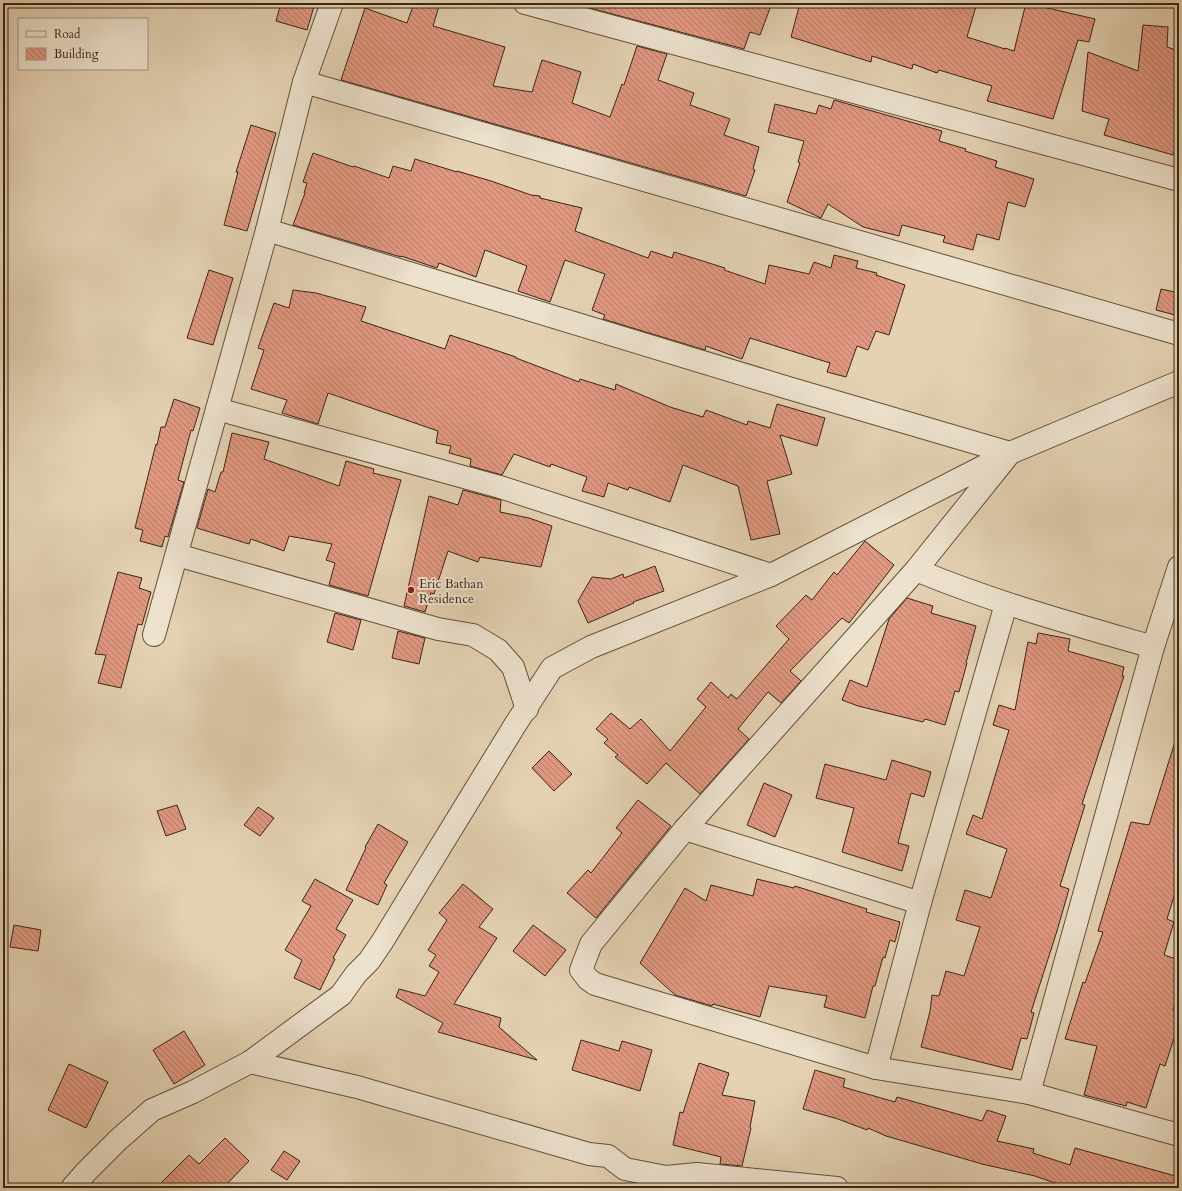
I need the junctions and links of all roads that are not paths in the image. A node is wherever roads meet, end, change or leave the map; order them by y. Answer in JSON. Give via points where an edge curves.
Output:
{"nodes":[{"id":1,"x":332,"y":3,"type":"edge"},
{"id":2,"x":525,"y":3,"type":"edge"},
{"id":3,"x":304,"y":82,"type":"junction"},
{"id":4,"x":1179,"y":180,"type":"edge"},
{"id":5,"x":267,"y":230,"type":"junction"},
{"id":6,"x":1179,"y":334,"type":"edge"},
{"id":7,"x":1179,"y":382,"type":"edge"},
{"id":8,"x":218,"y":409,"type":"junction"},
{"id":9,"x":1010,"y":453,"type":"junction"},
{"id":10,"x":177,"y":555,"type":"junction"},
{"id":11,"x":1179,"y":566,"type":"edge"},
{"id":12,"x":916,"y":570,"type":"junction"},
{"id":13,"x":771,"y":575,"type":"junction"},
{"id":14,"x":1006,"y":604,"type":"junction"},
{"id":15,"x":154,"y":635,"type":"dead end"},
{"id":16,"x":1153,"y":648,"type":"junction"},
{"id":17,"x":527,"y":709,"type":"junction"},
{"id":18,"x":685,"y":829,"type":"junction"},
{"id":19,"x":920,"y":903,"type":"junction"},
{"id":20,"x":250,"y":1062,"type":"junction"},
{"id":21,"x":876,"y":1068,"type":"junction"},
{"id":22,"x":1029,"y":1093,"type":"junction"},
{"id":23,"x":1178,"y":1130,"type":"edge"},
{"id":24,"x":72,"y":1188,"type":"edge"},
{"id":25,"x":838,"y":1188,"type":"edge"}],
"edges":[{"from":1,"to":3,"type":"street"},
{"from":2,"to":4,"type":"street"},
{"from":3,"to":5,"type":"street"},
{"from":3,"to":6,"type":"street"},
{"from":5,"to":8,"type":"street"},
{"from":5,"to":9,"type":"street"},
{"from":7,"to":9,"type":"street"},
{"from":8,"to":10,"type":"street"},
{"from":8,"to":13,"type":"street","via":[[500,487]]},
{"from":9,"to":12,"type":"street"},
{"from":9,"to":13,"type":"street"},
{"from":10,"to":15,"type":"street"},
{"from":10,"to":17,"type":"street","via":[[438,629],[473,635],[498,650],[513,667]]},
{"from":11,"to":16,"type":"street"},
{"from":12,"to":14,"type":"street"},
{"from":12,"to":18,"type":"street"},
{"from":13,"to":17,"type":"street","via":[[568,659],[552,668]]},
{"from":14,"to":16,"type":"street"},
{"from":14,"to":19,"type":"street"},
{"from":16,"to":22,"type":"street"},
{"from":17,"to":20,"type":"street","via":[[368,961],[341,995]]},
{"from":18,"to":19,"type":"street"},
{"from":18,"to":21,"type":"street","via":[[591,944],[581,970],[588,979],[595,984]]},
{"from":19,"to":21,"type":"street"},
{"from":20,"to":24,"type":"street","via":[[152,1110],[118,1140]]},
{"from":20,"to":25,"type":"street","via":[[357,1087],[589,1154],[608,1156],[625,1169],[666,1177],[697,1174]]},
{"from":21,"to":22,"type":"street"},
{"from":22,"to":23,"type":"street"}]}
